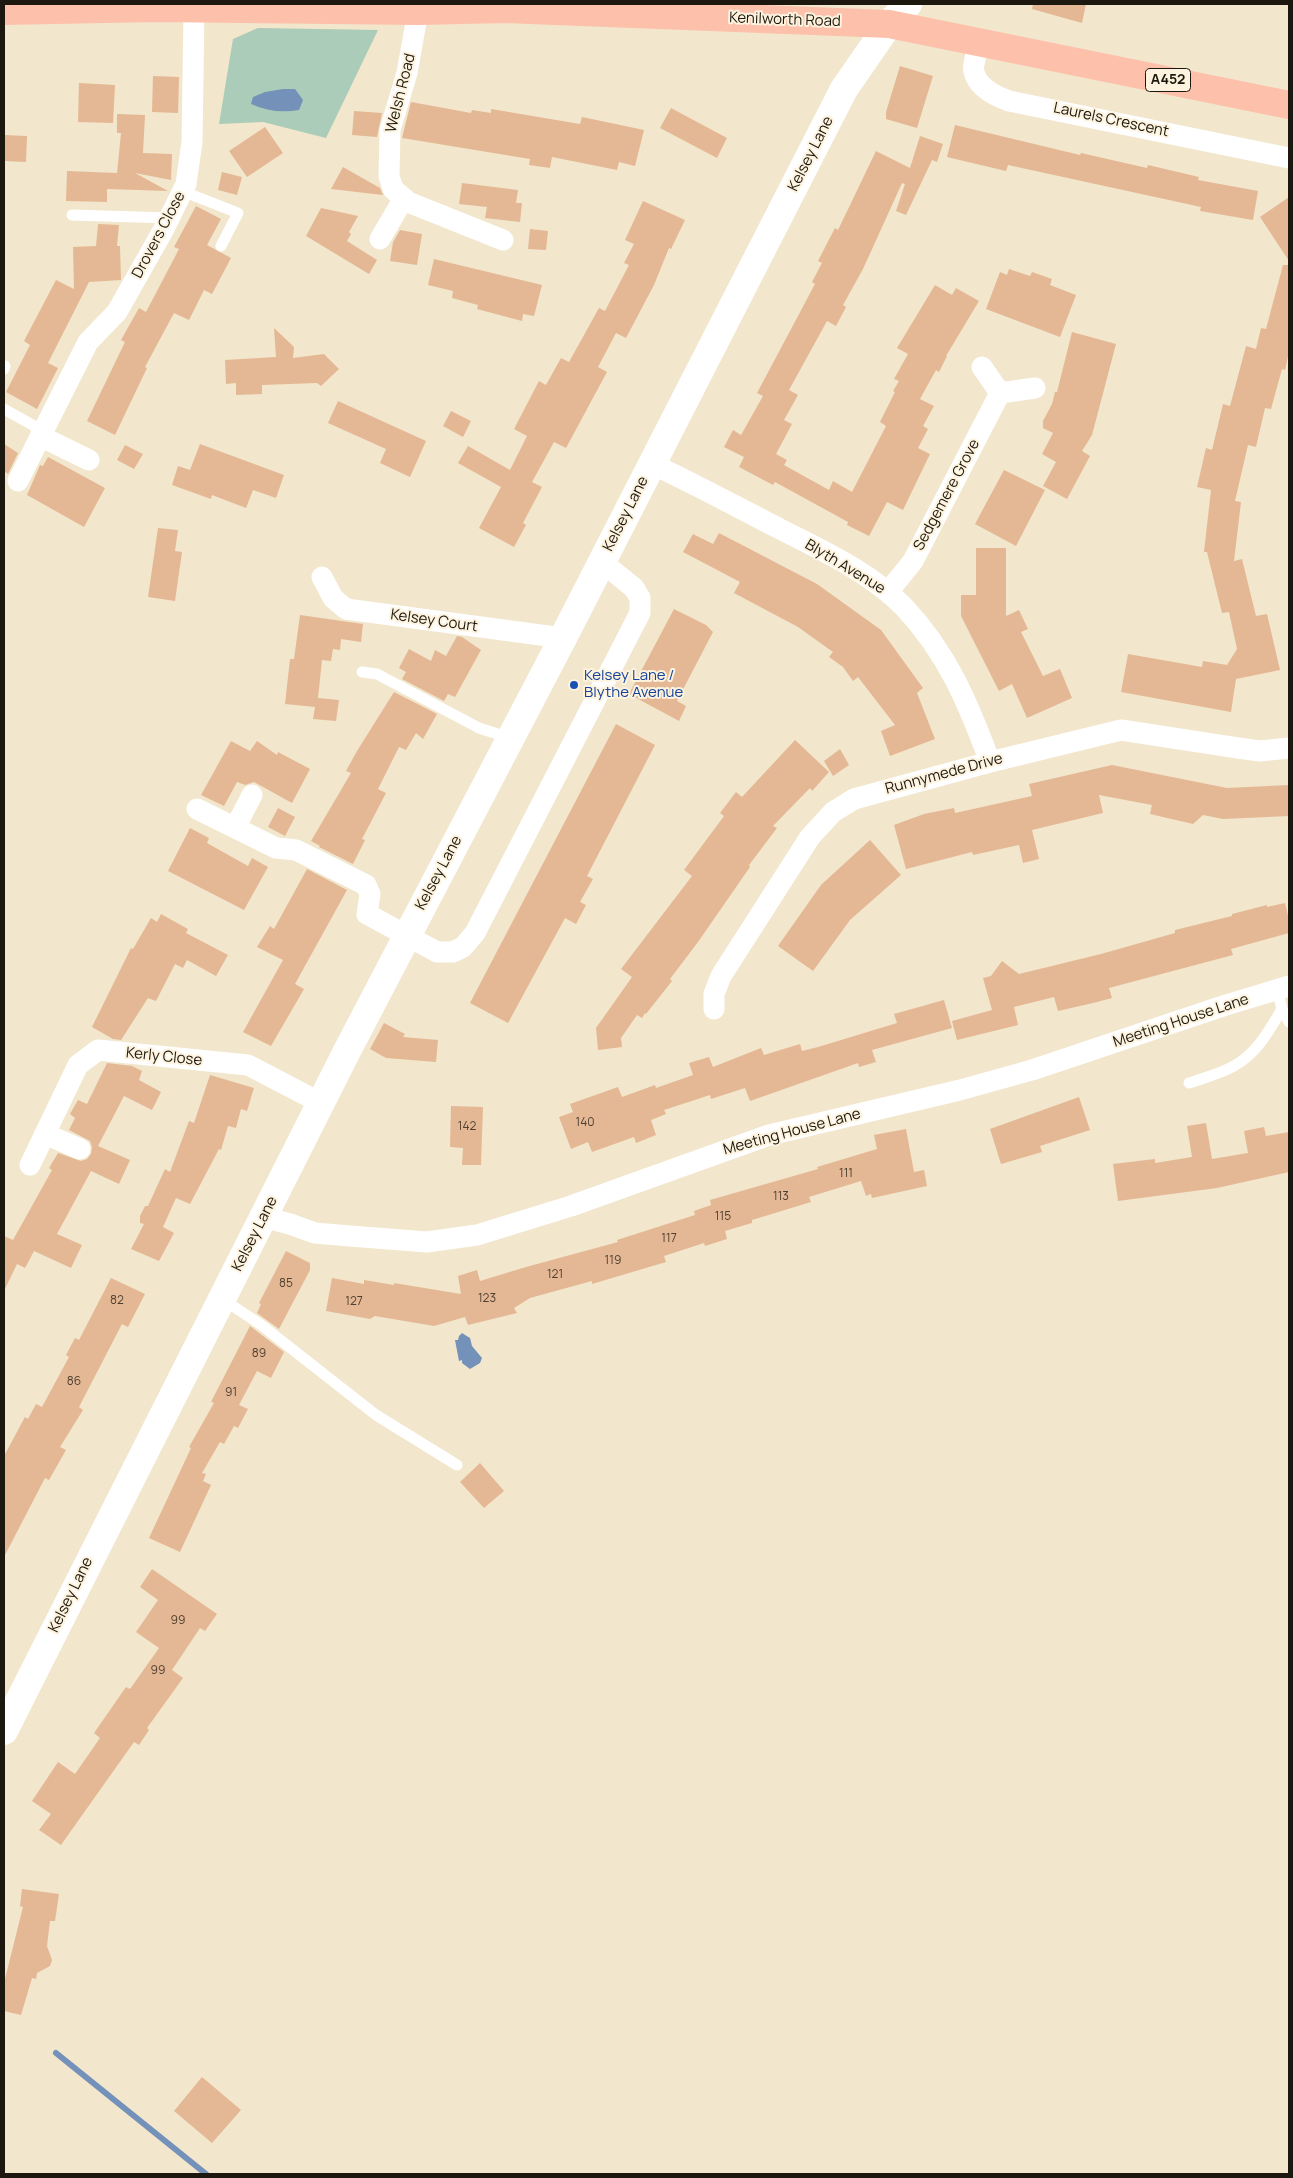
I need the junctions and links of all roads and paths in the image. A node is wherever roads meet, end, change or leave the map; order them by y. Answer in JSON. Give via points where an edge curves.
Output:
{"nodes":[{"id":1,"x":908,"y":4,"type":"edge"},
{"id":2,"x":154,"y":6,"type":"edge"},
{"id":3,"x":31,"y":8,"type":"edge"},
{"id":4,"x":194,"y":8,"type":"junction"},
{"id":5,"x":4,"y":11,"type":"edge"},
{"id":6,"x":418,"y":11,"type":"junction"},
{"id":7,"x":889,"y":24,"type":"junction"},
{"id":8,"x":980,"y":41,"type":"junction"},
{"id":9,"x":1289,"y":105,"type":"edge"},
{"id":10,"x":1289,"y":158,"type":"edge"},
{"id":11,"x":182,"y":192,"type":"junction"},
{"id":12,"x":404,"y":198,"type":"junction"},
{"id":13,"x":72,"y":215,"type":"dead end"},
{"id":14,"x":169,"y":218,"type":"junction"},
{"id":15,"x":380,"y":239,"type":"dead end"},
{"id":16,"x":503,"y":240,"type":"dead end"},
{"id":17,"x":221,"y":246,"type":"dead end"},
{"id":18,"x":982,"y":367,"type":"dead end"},
{"id":19,"x":1035,"y":388,"type":"dead end"},
{"id":20,"x":1000,"y":393,"type":"junction"},
{"id":21,"x":4,"y":409,"type":"edge"},
{"id":22,"x":42,"y":433,"type":"junction"},
{"id":23,"x":88,"y":460,"type":"dead end"},
{"id":24,"x":652,"y":464,"type":"junction"},
{"id":25,"x":18,"y":481,"type":"dead end"},
{"id":26,"x":602,"y":562,"type":"junction"},
{"id":27,"x":322,"y":577,"type":"dead end"},
{"id":28,"x":888,"y":592,"type":"junction"},
{"id":29,"x":563,"y":638,"type":"junction"},
{"id":30,"x":362,"y":672,"type":"dead end"},
{"id":31,"x":510,"y":738,"type":"junction"},
{"id":32,"x":1289,"y":748,"type":"edge"},
{"id":33,"x":990,"y":762,"type":"junction"},
{"id":34,"x":252,"y":795,"type":"dead end"},
{"id":35,"x":197,"y":809,"type":"dead end"},
{"id":36,"x":236,"y":828,"type":"junction"},
{"id":37,"x":407,"y":935,"type":"junction"},
{"id":38,"x":1283,"y":995,"type":"edge"},
{"id":39,"x":714,"y":1009,"type":"dead end"},
{"id":40,"x":1289,"y":1022,"type":"edge"},
{"id":41,"x":1189,"y":1083,"type":"dead end"},
{"id":42,"x":321,"y":1103,"type":"junction"},
{"id":43,"x":45,"y":1134,"type":"junction"},
{"id":44,"x":80,"y":1149,"type":"dead end"},
{"id":45,"x":30,"y":1165,"type":"dead end"},
{"id":46,"x":263,"y":1217,"type":"junction"},
{"id":47,"x":222,"y":1299,"type":"junction"},
{"id":48,"x":458,"y":1465,"type":"dead end"},
{"id":49,"x":4,"y":1731,"type":"edge"}],
"edges":[{"from":1,"to":7,"type":"main road","name":"Kelsey Lane"},
{"from":2,"to":3,"type":"highway","name":"Kenilworth Road","number":"A452"},
{"from":2,"to":4,"type":"highway","name":"Kenilworth Road","number":"A452"},
{"from":3,"to":5,"type":"highway","name":"Kenilworth Road","number":"A452"},
{"from":4,"to":6,"type":"highway","name":"Kenilworth Road","number":"A452"},
{"from":4,"to":11,"type":"street","name":"Drovers Close","via":[[192,142]]},
{"from":6,"to":7,"type":"highway","name":"Kenilworth Road","number":"A452","via":[[504,9]]},
{"from":6,"to":12,"type":"street","name":"Welsh Road","via":[[407,73],[390,130],[389,176],[393,189]]},
{"from":7,"to":8,"type":"highway","name":"Kenilworth Road","number":"A452"},
{"from":7,"to":24,"type":"main road","name":"Kelsey Lane","via":[[844,89]]},
{"from":8,"to":9,"type":"highway","name":"Kenilworth Road","number":"A452"},
{"from":8,"to":10,"type":"street","name":"Laurels Crescent","via":[[974,71],[979,82],[995,96]]},
{"from":11,"to":14,"type":"street","name":"Drovers Close"},
{"from":11,"to":17,"type":"lane","via":[[238,213]]},
{"from":12,"to":15,"type":"street"},
{"from":12,"to":16,"type":"street","name":"Welsh Road"},
{"from":13,"to":14,"type":"lane"},
{"from":14,"to":22,"type":"street","name":"Drovers Close","via":[[117,312],[88,342]]},
{"from":18,"to":20,"type":"street"},
{"from":19,"to":20,"type":"street"},
{"from":20,"to":28,"type":"street","name":"Sedgemere Grove","via":[[913,561]]},
{"from":21,"to":22,"type":"lane"},
{"from":22,"to":23,"type":"street"},
{"from":22,"to":25,"type":"street","name":"Drovers Close"},
{"from":24,"to":26,"type":"main road","name":"Kelsey Lane"},
{"from":24,"to":28,"type":"street","name":"Blyth Avenue","via":[[840,560]]},
{"from":26,"to":29,"type":"main road","name":"Kelsey Lane"},
{"from":26,"to":37,"type":"street","via":[[634,588],[640,598],[640,613],[475,933],[463,947],[453,952],[437,952]]},
{"from":27,"to":29,"type":"street","name":"Kelsey Court","via":[[332,598],[346,609]]},
{"from":28,"to":33,"type":"street","name":"Blyth Avenue","via":[[922,629],[950,668]]},
{"from":29,"to":31,"type":"main road","name":"Kelsey Lane"},
{"from":30,"to":31,"type":"lane","via":[[377,674],[480,728]]},
{"from":31,"to":37,"type":"main road","name":"Kelsey Lane"},
{"from":32,"to":33,"type":"street","name":"Runnymede Drive","via":[[1238,748],[1121,730]]},
{"from":33,"to":39,"type":"street","name":"Runnymede Drive","via":[[868,794],[833,812],[810,837],[721,976],[714,994]]},
{"from":34,"to":36,"type":"street"},
{"from":35,"to":36,"type":"street"},
{"from":36,"to":37,"type":"street","via":[[276,848],[296,850],[366,886],[370,894],[367,914]]},
{"from":37,"to":42,"type":"main road","name":"Kelsey Lane"},
{"from":38,"to":40,"type":"lane"},
{"from":38,"to":41,"type":"lane","via":[[1265,1038],[1248,1056],[1233,1066]]},
{"from":38,"to":46,"type":"street","name":"Meeting House Lane","via":[[960,1090],[770,1135],[571,1206],[477,1235],[427,1242],[350,1236],[315,1233]]},
{"from":42,"to":43,"type":"street","name":"Kerly Close","via":[[248,1065],[98,1050],[78,1065]]},
{"from":42,"to":46,"type":"main road","name":"Kelsey Lane"},
{"from":43,"to":44,"type":"street"},
{"from":43,"to":45,"type":"street","name":"Kerly Close"},
{"from":46,"to":47,"type":"main road","name":"Kelsey Lane"},
{"from":47,"to":48,"type":"lane","via":[[260,1324],[376,1416]]},
{"from":47,"to":49,"type":"main road","name":"Kelsey Lane"}]}
